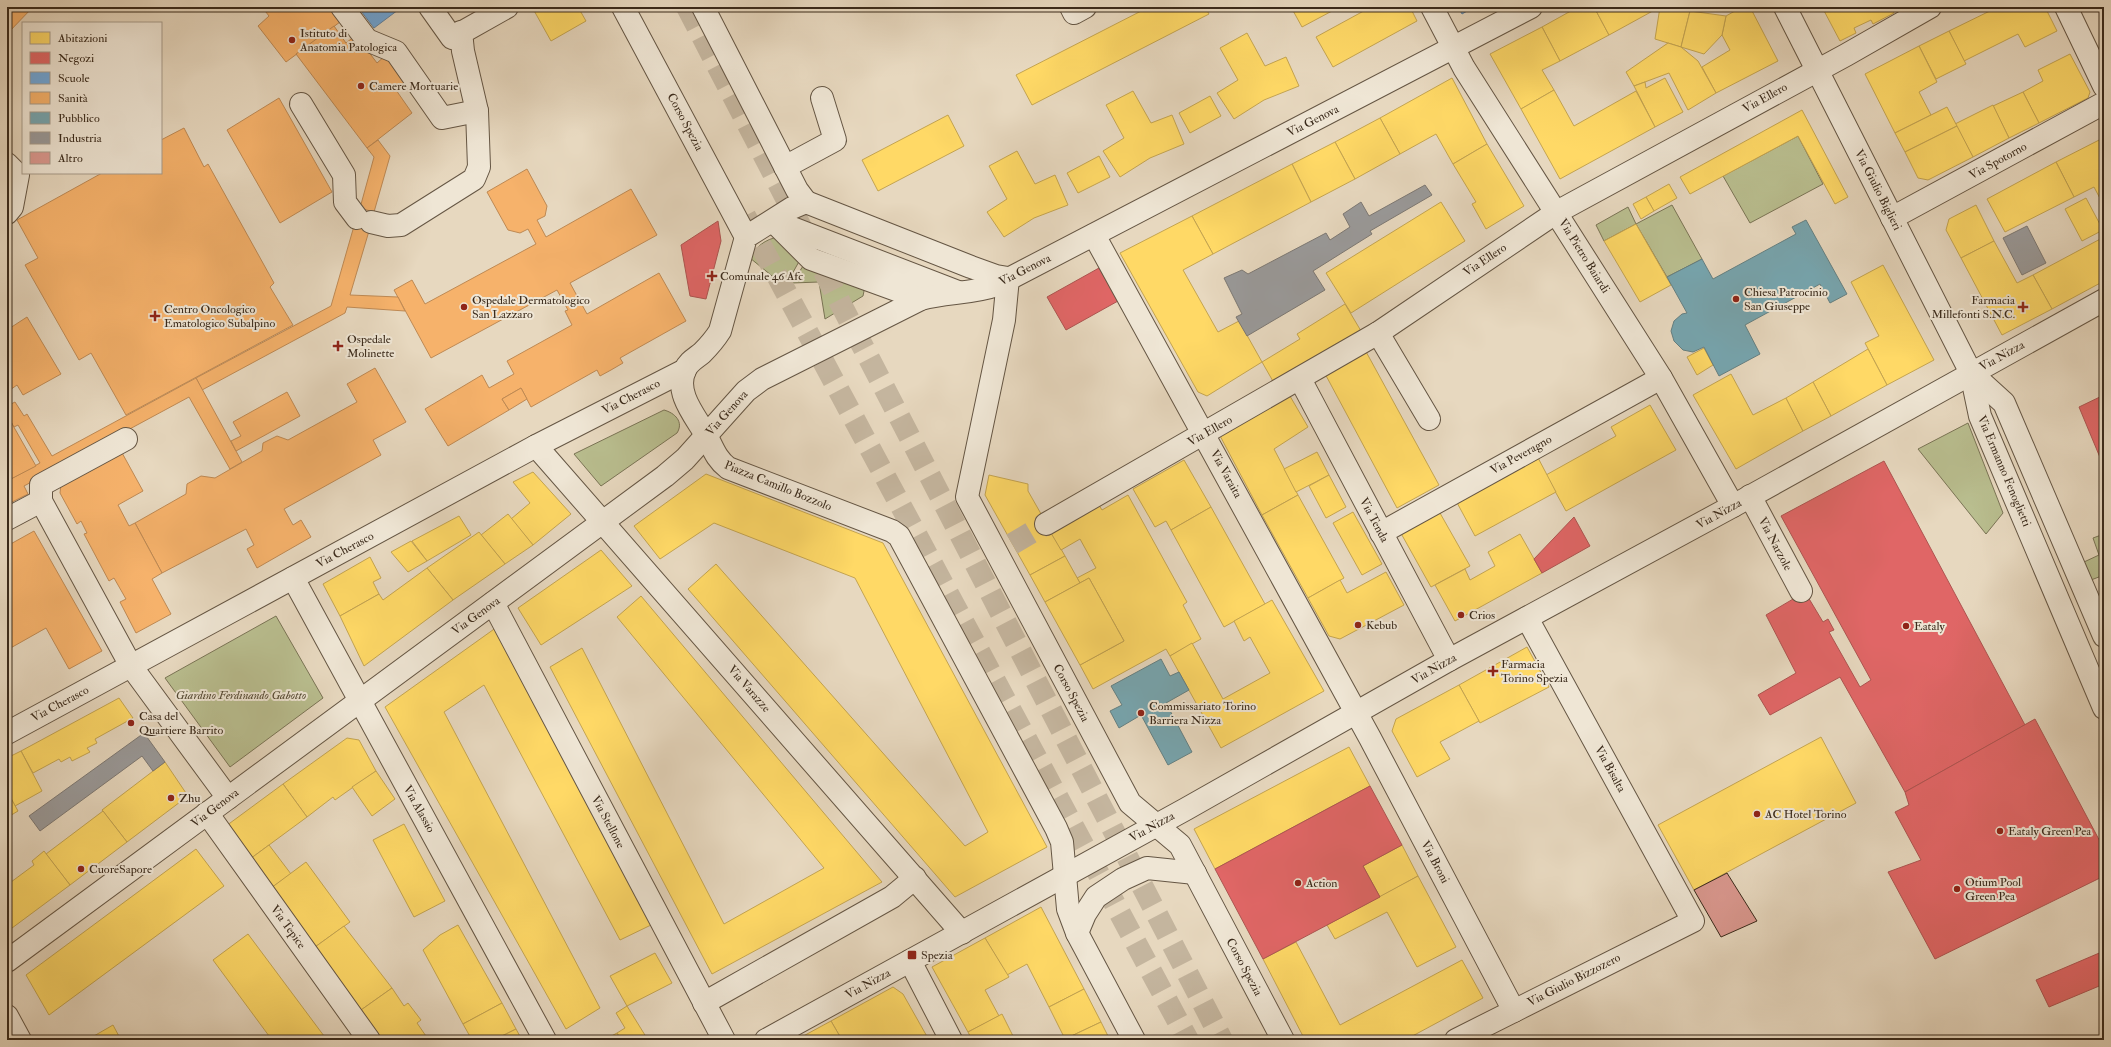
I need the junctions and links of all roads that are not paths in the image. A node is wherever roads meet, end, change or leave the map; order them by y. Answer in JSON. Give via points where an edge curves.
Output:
{"nodes":[{"id":1,"x":342,"y":7,"type":"edge"},
{"id":2,"x":430,"y":7,"type":"edge"},
{"id":3,"x":507,"y":7,"type":"edge"},
{"id":4,"x":623,"y":7,"type":"edge"},
{"id":5,"x":703,"y":7,"type":"edge"},
{"id":6,"x":1432,"y":7,"type":"edge"},
{"id":7,"x":1531,"y":7,"type":"edge"},
{"id":8,"x":1785,"y":7,"type":"edge"},
{"id":9,"x":1930,"y":7,"type":"edge"},
{"id":10,"x":2066,"y":7,"type":"edge"},
{"id":11,"x":461,"y":32,"type":"junction"},
{"id":12,"x":1454,"y":48,"type":"junction"},
{"id":13,"x":1817,"y":70,"type":"junction"},
{"id":14,"x":2104,"y":86,"type":"edge"},
{"id":15,"x":822,"y":98,"type":"dead end"},
{"id":16,"x":2104,"y":103,"type":"edge"},
{"id":17,"x":301,"y":104,"type":"dead end"},
{"id":18,"x":477,"y":111,"type":"junction"},
{"id":19,"x":7,"y":164,"type":"edge"},
{"id":20,"x":785,"y":167,"type":"junction"},
{"id":21,"x":806,"y":202,"type":"junction"},
{"id":22,"x":1557,"y":212,"type":"junction"},
{"id":23,"x":7,"y":213,"type":"edge"},
{"id":24,"x":1892,"y":218,"type":"junction"},
{"id":25,"x":774,"y":221,"type":"junction"},
{"id":26,"x":1094,"y":235,"type":"junction"},
{"id":27,"x":746,"y":237,"type":"junction"},
{"id":28,"x":1008,"y":278,"type":"junction"},
{"id":29,"x":961,"y":293,"type":"junction"},
{"id":30,"x":921,"y":299,"type":"junction"},
{"id":31,"x":2104,"y":300,"type":"edge"},
{"id":32,"x":1378,"y":333,"type":"junction"},
{"id":33,"x":685,"y":370,"type":"junction"},
{"id":34,"x":1971,"y":374,"type":"junction"},
{"id":35,"x":1661,"y":378,"type":"junction"},
{"id":36,"x":1300,"y":379,"type":"junction"},
{"id":37,"x":1429,"y":419,"type":"dead end"},
{"id":38,"x":1204,"y":434,"type":"junction"},
{"id":39,"x":706,"y":436,"type":"junction"},
{"id":40,"x":126,"y":439,"type":"dead end"},
{"id":41,"x":536,"y":446,"type":"junction"},
{"id":42,"x":40,"y":501,"type":"junction"},
{"id":43,"x":1741,"y":501,"type":"junction"},
{"id":44,"x":7,"y":519,"type":"edge"},
{"id":45,"x":603,"y":522,"type":"junction"},
{"id":46,"x":1046,"y":524,"type":"tunnel mouth"},
{"id":47,"x":1381,"y":533,"type":"junction"},
{"id":48,"x":293,"y":578,"type":"junction"},
{"id":49,"x":1801,"y":591,"type":"dead end"},
{"id":50,"x":493,"y":603,"type":"junction"},
{"id":51,"x":1527,"y":618,"type":"junction"},
{"id":52,"x":2104,"y":636,"type":"edge"},
{"id":53,"x":1449,"y":660,"type":"junction"},
{"id":54,"x":130,"y":666,"type":"junction"},
{"id":55,"x":359,"y":702,"type":"junction"},
{"id":56,"x":2104,"y":708,"type":"edge"},
{"id":57,"x":1356,"y":713,"type":"junction"},
{"id":58,"x":7,"y":733,"type":"edge"},
{"id":59,"x":228,"y":798,"type":"junction"},
{"id":60,"x":207,"y":813,"type":"junction"},
{"id":61,"x":1155,"y":826,"type":"junction"},
{"id":62,"x":1195,"y":874,"type":"junction"},
{"id":63,"x":1064,"y":876,"type":"junction"},
{"id":64,"x":915,"y":878,"type":"junction"},
{"id":65,"x":1693,"y":920,"type":"joint"},
{"id":66,"x":962,"y":933,"type":"junction"},
{"id":67,"x":1077,"y":933,"type":"junction"},
{"id":68,"x":7,"y":961,"type":"edge"},
{"id":69,"x":910,"y":962,"type":"junction"},
{"id":70,"x":704,"y":1003,"type":"junction"},
{"id":71,"x":1514,"y":1010,"type":"junction"},
{"id":72,"x":7,"y":1016,"type":"edge"},
{"id":73,"x":20,"y":1040,"type":"edge"},
{"id":74,"x":369,"y":1040,"type":"edge"},
{"id":75,"x":545,"y":1040,"type":"edge"},
{"id":76,"x":724,"y":1040,"type":"edge"},
{"id":77,"x":766,"y":1040,"type":"edge"},
{"id":78,"x":951,"y":1040,"type":"edge"},
{"id":79,"x":1134,"y":1040,"type":"edge"},
{"id":80,"x":1283,"y":1040,"type":"edge"},
{"id":81,"x":1456,"y":1040,"type":"edge"}],
"edges":[{"from":1,"to":18,"type":"street","via":[[367,40],[396,52],[442,118]]},
{"from":2,"to":11,"type":"street","via":[[452,38]]},
{"from":3,"to":11,"type":"street"},
{"from":4,"to":27,"type":"street","name":"Corso Spezia"},
{"from":5,"to":20,"type":"street"},
{"from":6,"to":12,"type":"street","name":"Via Pietro Baiardi"},
{"from":7,"to":12,"type":"street","name":"Via Genova"},
{"from":8,"to":13,"type":"street","name":"Via Giulio Biglieri"},
{"from":9,"to":13,"type":"street","name":"Via Ellero"},
{"from":10,"to":14,"type":"street"},
{"from":11,"to":18,"type":"street"},
{"from":12,"to":22,"type":"street","name":"Via Pietro Baiardi","via":[[1464,68]]},
{"from":12,"to":26,"type":"street","name":"Via Genova"},
{"from":13,"to":22,"type":"street","name":"Via Ellero"},
{"from":13,"to":24,"type":"street","name":"Via Giulio Biglieri"},
{"from":15,"to":20,"type":"street","via":[[835,140]]},
{"from":16,"to":24,"type":"street","name":"Via Spotorno"},
{"from":17,"to":18,"type":"street","via":[[344,176],[345,202],[364,220],[388,226],[401,224],[474,179],[479,167]]},
{"from":19,"to":23,"type":"street","via":[[18,176],[12,207]]},
{"from":20,"to":21,"type":"street"},
{"from":21,"to":25,"type":"street"},
{"from":21,"to":28,"type":"street","via":[[996,276]]},
{"from":22,"to":32,"type":"street","name":"Via Ellero"},
{"from":22,"to":35,"type":"street","name":"Via Pietro Baiardi"},
{"from":24,"to":34,"type":"street","name":"Via Giulio Biglieri"},
{"from":25,"to":27,"type":"street"},
{"from":25,"to":29,"type":"street"},
{"from":25,"to":30,"type":"street","via":[[811,259]]},
{"from":26,"to":28,"type":"street","name":"Via Genova"},
{"from":26,"to":38,"type":"street","name":"Via Varaita"},
{"from":27,"to":33,"type":"street","via":[[720,331]]},
{"from":28,"to":29,"type":"street","name":"Via Genova","via":[[984,290]]},
{"from":28,"to":61,"type":"street","name":"Corso Spezia","via":[[1004,320],[967,497],[1005,548],[1130,804]]},
{"from":29,"to":30,"type":"street","name":"Via Genova"},
{"from":30,"to":39,"type":"street","name":"Via Genova","via":[[762,379],[746,390]]},
{"from":31,"to":34,"type":"street","name":"Via Nizza"},
{"from":32,"to":36,"type":"street","name":"Via Ellero"},
{"from":32,"to":37,"type":"street"},
{"from":33,"to":39,"type":"street","name":"Piazza Camillo Bozzolo","via":[[682,386],[684,396]]},
{"from":33,"to":41,"type":"street","name":"Via Cherasco"},
{"from":34,"to":43,"type":"street","name":"Via Nizza"},
{"from":34,"to":52,"type":"street","via":[[2004,403]]},
{"from":34,"to":56,"type":"street","name":"Via Ermanno Fenoglietti","via":[[1980,416]]},
{"from":35,"to":43,"type":"street","name":"Via Pietro Baiardi"},
{"from":35,"to":47,"type":"street","name":"Via Peveragno"},
{"from":36,"to":38,"type":"street","name":"Via Ellero"},
{"from":36,"to":47,"type":"street","name":"Via Tenda"},
{"from":38,"to":46,"type":"street","name":"Via Ellero"},
{"from":38,"to":57,"type":"street","name":"Via Varaita"},
{"from":39,"to":45,"type":"street","name":"Via Genova","via":[[665,476]]},
{"from":39,"to":63,"type":"street","name":"Piazza Camillo Bozzolo","via":[[719,461],[728,468],[892,531],[899,536],[1056,828],[1062,842]]},
{"from":40,"to":42,"type":"street","via":[[41,485]]},
{"from":41,"to":45,"type":"street","name":"Via Varazze"},
{"from":41,"to":48,"type":"street","name":"Via Cherasco"},
{"from":42,"to":44,"type":"street"},
{"from":42,"to":54,"type":"street"},
{"from":43,"to":49,"type":"street","name":"Via Narzole"},
{"from":43,"to":51,"type":"street","name":"Via Nizza"},
{"from":45,"to":50,"type":"street","name":"Via Genova"},
{"from":45,"to":64,"type":"street","name":"Via Varazze"},
{"from":47,"to":53,"type":"street","name":"Via Tenda"},
{"from":48,"to":54,"type":"street","name":"Via Cherasco"},
{"from":48,"to":55,"type":"street","name":"Via Alassio"},
{"from":50,"to":55,"type":"street","name":"Via Genova"},
{"from":50,"to":70,"type":"street","name":"Via Stellone"},
{"from":51,"to":53,"type":"street","name":"Via Nizza"},
{"from":51,"to":65,"type":"street","name":"Via Bisalta"},
{"from":53,"to":57,"type":"street","name":"Via Nizza"},
{"from":54,"to":58,"type":"street","name":"Via Cherasco"},
{"from":54,"to":59,"type":"street"},
{"from":55,"to":59,"type":"street","name":"Via Genova"},
{"from":55,"to":75,"type":"street","name":"Via Alassio"},
{"from":57,"to":61,"type":"street","name":"Via Nizza"},
{"from":57,"to":71,"type":"street","name":"Via Broni"},
{"from":59,"to":60,"type":"street","name":"Via Genova"},
{"from":60,"to":68,"type":"street","name":"Via Genova"},
{"from":60,"to":74,"type":"street","name":"Via Tepice"},
{"from":61,"to":62,"type":"street","name":"Corso Spezia","via":[[1180,845]]},
{"from":61,"to":63,"type":"street","name":"Via Nizza"},
{"from":62,"to":67,"type":"street","via":[[1147,868],[1123,879],[1096,897]]},
{"from":62,"to":80,"type":"street","name":"Corso Spezia"},
{"from":63,"to":66,"type":"street","name":"Via Nizza"},
{"from":63,"to":67,"type":"street","via":[[1068,909]]},
{"from":64,"to":66,"type":"street","name":"Via Varazze"},
{"from":64,"to":70,"type":"street","via":[[892,898]]},
{"from":65,"to":71,"type":"street","name":"Via Giulio Bizzozero"},
{"from":66,"to":69,"type":"street","name":"Via Nizza"},
{"from":67,"to":79,"type":"street"},
{"from":69,"to":77,"type":"street","name":"Via Nizza"},
{"from":69,"to":78,"type":"street"},
{"from":70,"to":76,"type":"street","name":"Via Stellone"},
{"from":71,"to":81,"type":"street","name":"Via Giulio Bizzozero"},
{"from":72,"to":73,"type":"street"}]}
